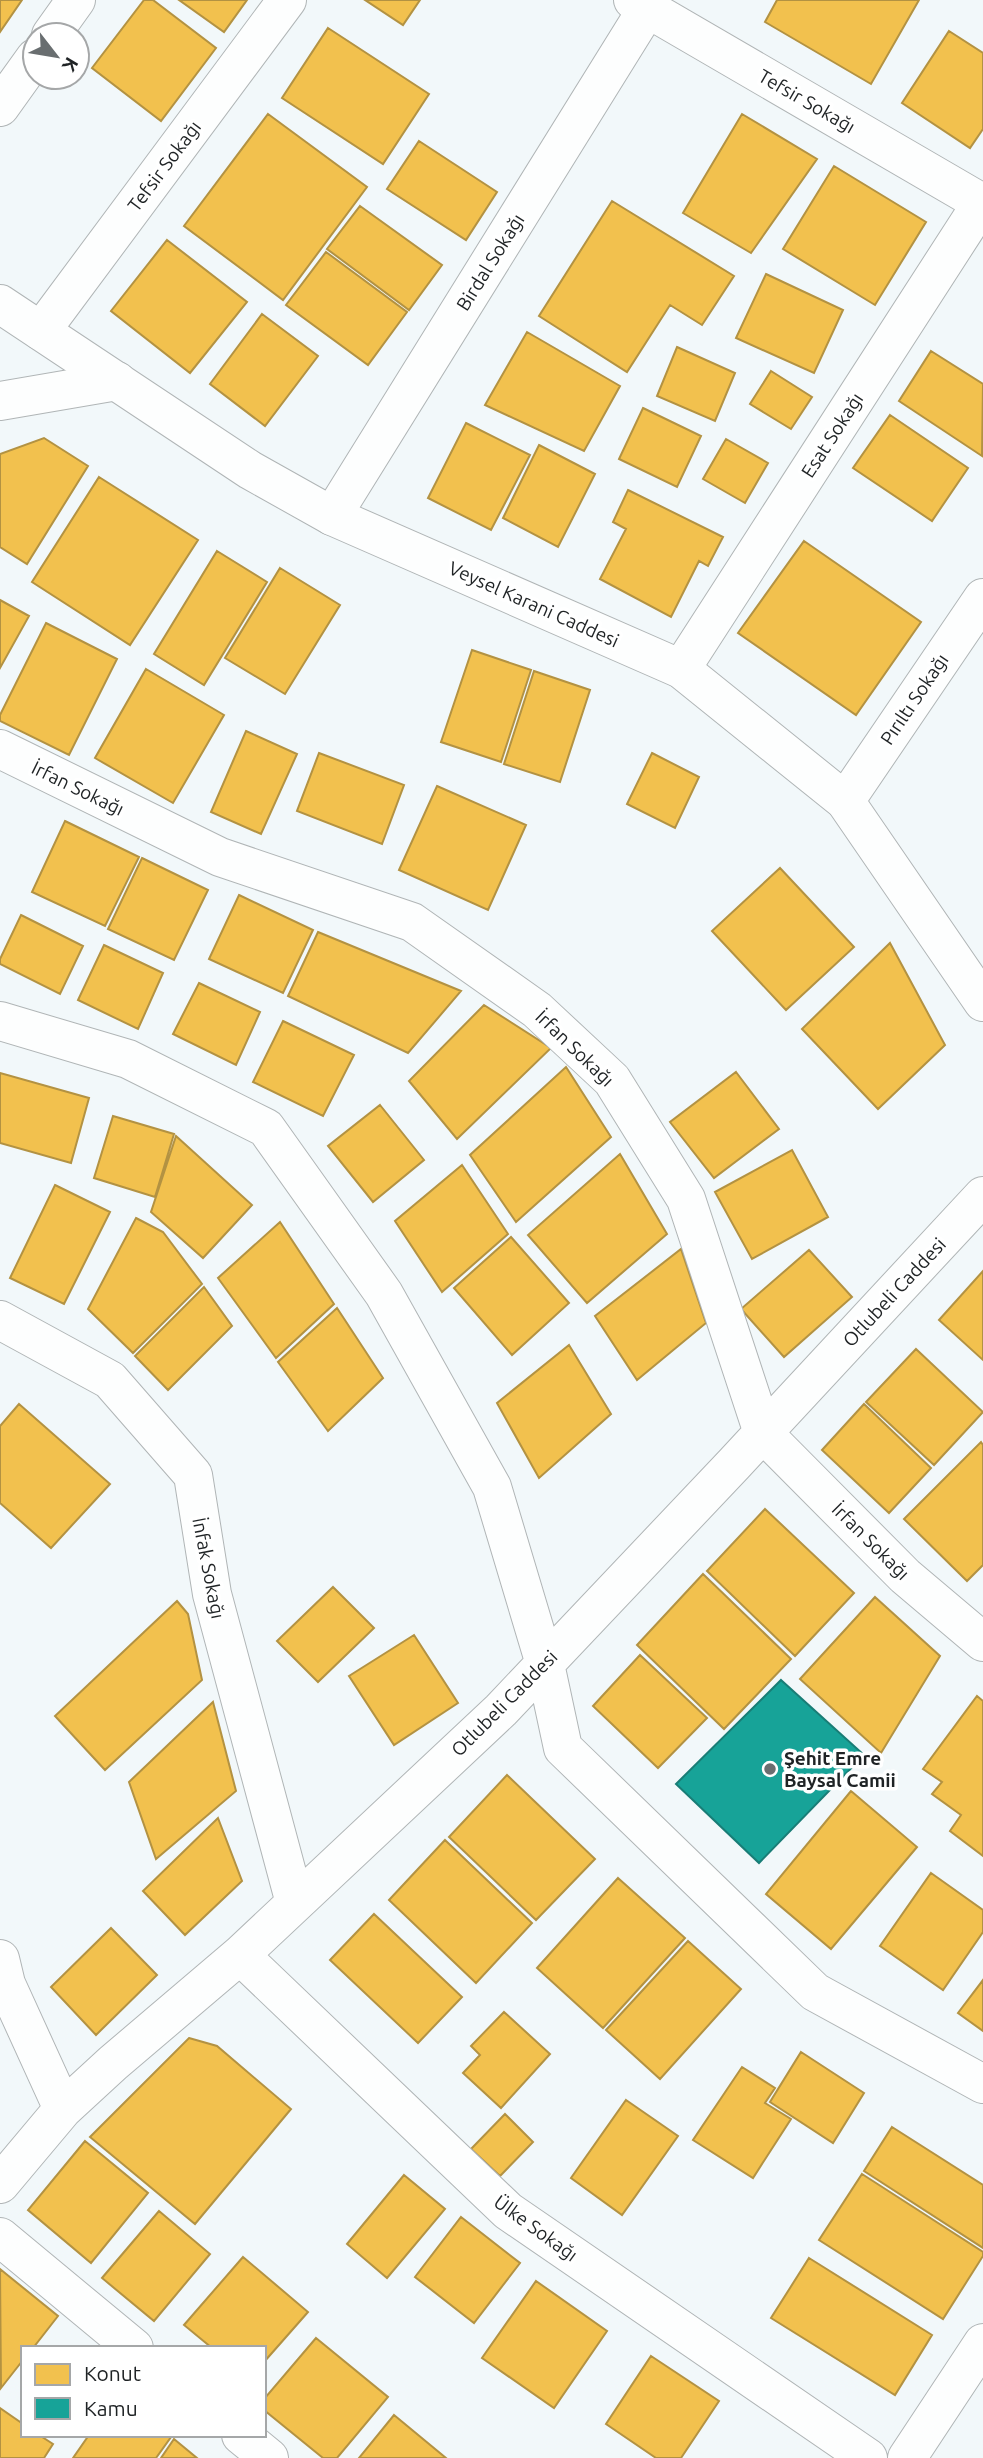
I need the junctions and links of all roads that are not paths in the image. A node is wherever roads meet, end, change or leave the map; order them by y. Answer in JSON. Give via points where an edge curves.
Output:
{"nodes":[{"id":1,"x":76,"y":0,"type":"edge"},
{"id":2,"x":288,"y":0,"type":"edge"},
{"id":3,"x":640,"y":4,"type":"edge"},
{"id":4,"x":61,"y":21,"type":"edge"},
{"id":5,"x":21,"y":78,"type":"edge"},
{"id":6,"x":0,"y":107,"type":"edge"},
{"id":7,"x":982,"y":202,"type":"edge"},
{"id":8,"x":0,"y":304,"type":"edge"},
{"id":9,"x":41,"y":331,"type":"junction"},
{"id":10,"x":117,"y":381,"type":"junction"},
{"id":11,"x":0,"y":401,"type":"edge"},
{"id":12,"x":332,"y":516,"type":"junction"},
{"id":13,"x":983,"y":598,"type":"edge"},
{"id":14,"x":681,"y":669,"type":"junction"},
{"id":15,"x":0,"y":748,"type":"edge"},
{"id":16,"x":845,"y":801,"type":"junction"},
{"id":17,"x":983,"y":1002,"type":"edge"},
{"id":18,"x":0,"y":1021,"type":"edge"},
{"id":19,"x":983,"y":1196,"type":"edge"},
{"id":20,"x":0,"y":1320,"type":"edge"},
{"id":21,"x":763,"y":1433,"type":"junction"},
{"id":22,"x":983,"y":1642,"type":"edge"},
{"id":23,"x":545,"y":1664,"type":"junction"},
{"id":24,"x":295,"y":1903,"type":"junction"},
{"id":25,"x":240,"y":1955,"type":"junction"},
{"id":26,"x":0,"y":1959,"type":"edge"},
{"id":27,"x":983,"y":2084,"type":"edge"},
{"id":28,"x":63,"y":2109,"type":"junction"},
{"id":29,"x":0,"y":2184,"type":"edge"},
{"id":30,"x":0,"y":2237,"type":"edge"},
{"id":31,"x":983,"y":2343,"type":"edge"},
{"id":32,"x":132,"y":2346,"type":"edge"},
{"id":33,"x":243,"y":2437,"type":"edge"},
{"id":34,"x":269,"y":2458,"type":"edge"},
{"id":35,"x":868,"y":2458,"type":"edge"},
{"id":36,"x":907,"y":2458,"type":"edge"}],
"edges":[{"from":1,"to":4,"type":"street"},
{"from":2,"to":9,"type":"street","name":"Tefsir Sokağı"},
{"from":3,"to":7,"type":"street","name":"Tefsir Sokağı"},
{"from":3,"to":12,"type":"street","name":"Birdal Sokağı"},
{"from":5,"to":6,"type":"street"},
{"from":7,"to":14,"type":"street","name":"Esat Sokağı"},
{"from":8,"to":9,"type":"street","name":"Veysel Karani Caddesi"},
{"from":9,"to":10,"type":"street","name":"Veysel Karani Caddesi"},
{"from":10,"to":11,"type":"street"},
{"from":10,"to":12,"type":"street","name":"Veysel Karani Caddesi","via":[[250,470]]},
{"from":12,"to":14,"type":"street","name":"Veysel Karani Caddesi"},
{"from":13,"to":16,"type":"street","name":"Pırıltı Sokağı"},
{"from":14,"to":16,"type":"street","name":"Veysel Karani Caddesi"},
{"from":15,"to":21,"type":"street","name":"İrfan Sokağı","via":[[220,857],[412,922],[537,1010],[612,1080],[686,1199]]},
{"from":16,"to":17,"type":"street","name":"Veysel Karani Caddesi"},
{"from":18,"to":23,"type":"street","via":[[128,1059],[266,1128],[384,1294],[492,1487]]},
{"from":19,"to":21,"type":"street","name":"Otlubeli Caddesi"},
{"from":20,"to":24,"type":"street","name":"İnfak Sokağı","via":[[110,1380],[193,1475],[212,1594]]},
{"from":21,"to":22,"type":"street","name":"İrfan Sokağı","via":[[905,1576]]},
{"from":21,"to":23,"type":"street","name":"Otlubeli Caddesi"},
{"from":23,"to":24,"type":"street","name":"Otlubeli Caddesi"},
{"from":23,"to":27,"type":"street","via":[[563,1748],[815,1992]]},
{"from":24,"to":25,"type":"street","name":"Otlubeli Caddesi"},
{"from":25,"to":28,"type":"street","name":"Otlubeli Caddesi"},
{"from":25,"to":35,"type":"street","name":"Ülke Sokağı","via":[[508,2211]]},
{"from":26,"to":28,"type":"street","via":[[6,1984]]},
{"from":28,"to":29,"type":"street","name":"Otlubeli Caddesi"},
{"from":30,"to":32,"type":"street"},
{"from":31,"to":36,"type":"street"},
{"from":33,"to":34,"type":"street"}]}
